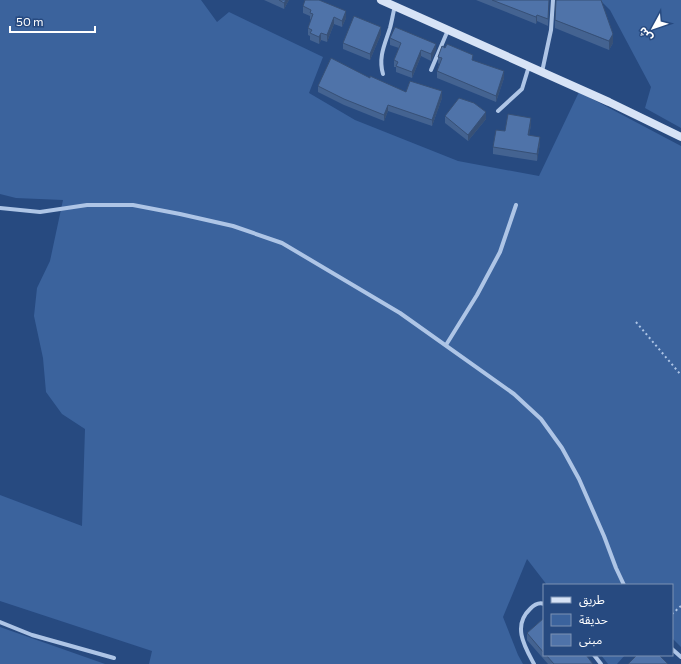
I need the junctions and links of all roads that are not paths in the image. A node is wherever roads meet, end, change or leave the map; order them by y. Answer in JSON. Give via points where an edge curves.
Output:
{"nodes":[{"id":1,"x":381,"y":0,"type":"edge"},
{"id":2,"x":553,"y":0,"type":"edge"},
{"id":3,"x":395,"y":6,"type":"junction"},
{"id":4,"x":448,"y":30,"type":"junction"},
{"id":5,"x":529,"y":66,"type":"junction"},
{"id":6,"x":431,"y":70,"type":"dead end"},
{"id":7,"x":542,"y":72,"type":"junction"},
{"id":8,"x":383,"y":74,"type":"dead end"},
{"id":9,"x":498,"y":111,"type":"dead end"},
{"id":10,"x":681,"y":137,"type":"edge"},
{"id":11,"x":516,"y":205,"type":"dead end"},
{"id":12,"x":0,"y":208,"type":"edge"},
{"id":13,"x":446,"y":345,"type":"junction"},
{"id":14,"x":624,"y":584,"type":"edge"},
{"id":15,"x":543,"y":604,"type":"edge"},
{"id":16,"x":0,"y":622,"type":"edge"},
{"id":17,"x":673,"y":650,"type":"edge"},
{"id":18,"x":595,"y":656,"type":"edge"},
{"id":19,"x":681,"y":657,"type":"edge"},
{"id":20,"x":114,"y":658,"type":"dead end"},
{"id":21,"x":534,"y":664,"type":"edge"},
{"id":22,"x":601,"y":664,"type":"edge"}],
"edges":[{"from":1,"to":3,"type":"street"},
{"from":2,"to":7,"type":"street","via":[[551,30]]},
{"from":3,"to":4,"type":"street"},
{"from":3,"to":8,"type":"street","via":[[384,46],[381,65]]},
{"from":4,"to":5,"type":"street"},
{"from":4,"to":6,"type":"street"},
{"from":5,"to":7,"type":"street"},
{"from":5,"to":9,"type":"street","via":[[522,89]]},
{"from":7,"to":10,"type":"street"},
{"from":11,"to":13,"type":"street","via":[[500,252],[477,296]]},
{"from":12,"to":13,"type":"street","via":[[40,212],[87,205],[133,205],[233,226],[282,243],[400,313]]},
{"from":13,"to":14,"type":"street","via":[[514,394],[541,419],[562,448],[579,479]]},
{"from":15,"to":21,"type":"street","via":[[533,606],[528,611],[520,632]]},
{"from":16,"to":20,"type":"street","via":[[32,635]]},
{"from":17,"to":19,"type":"street"},
{"from":18,"to":22,"type":"street"}]}
